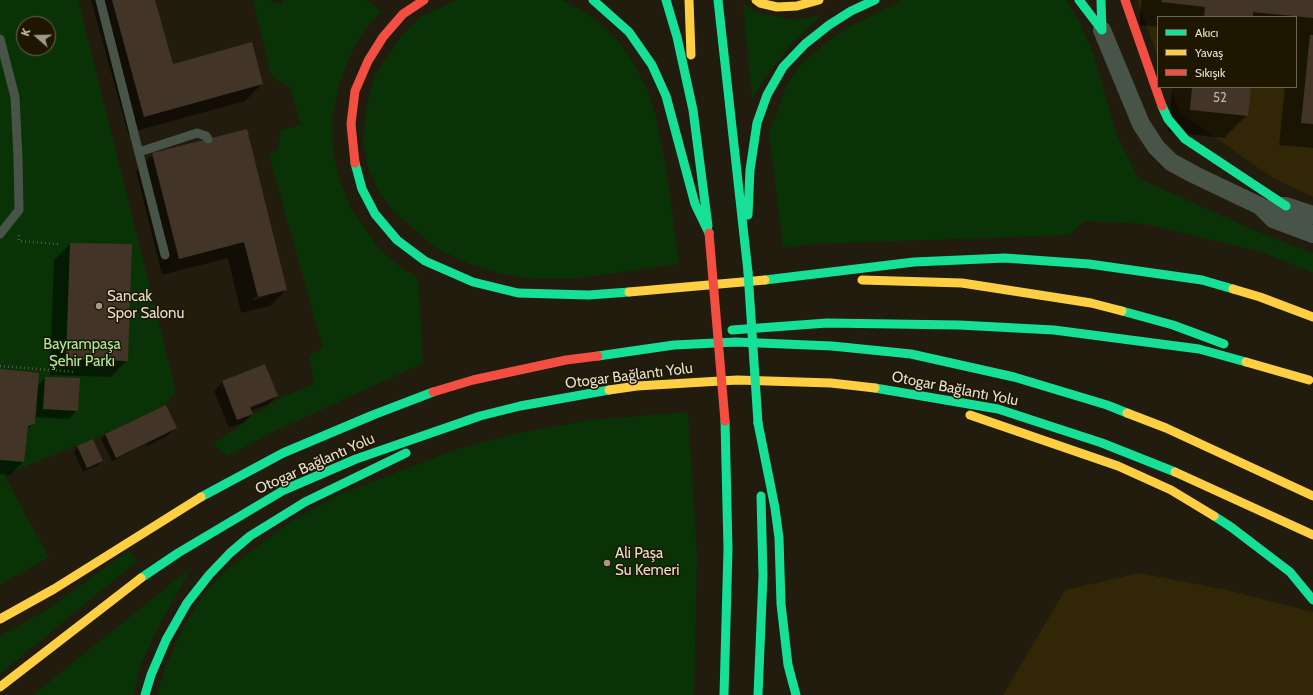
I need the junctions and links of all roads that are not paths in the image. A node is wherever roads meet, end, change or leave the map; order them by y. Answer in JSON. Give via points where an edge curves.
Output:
{"nodes":[{"id":1,"x":100,"y":0,"type":"edge"},
{"id":2,"x":424,"y":0,"type":"edge"},
{"id":3,"x":593,"y":0,"type":"edge"},
{"id":4,"x":666,"y":0,"type":"edge"},
{"id":5,"x":688,"y":0,"type":"edge"},
{"id":6,"x":718,"y":0,"type":"edge"},
{"id":7,"x":756,"y":0,"type":"edge"},
{"id":8,"x":875,"y":0,"type":"edge"},
{"id":9,"x":1079,"y":0,"type":"edge"},
{"id":10,"x":1088,"y":0,"type":"edge"},
{"id":11,"x":1101,"y":0,"type":"edge"},
{"id":12,"x":1125,"y":0,"type":"edge"},
{"id":13,"x":815,"y":1,"type":"edge"},
{"id":14,"x":1102,"y":30,"type":"junction"},
{"id":15,"x":0,"y":38,"type":"edge"},
{"id":16,"x":693,"y":110,"type":"junction"},
{"id":17,"x":208,"y":139,"type":"dead end"},
{"id":18,"x":139,"y":152,"type":"junction"},
{"id":19,"x":1260,"y":206,"type":"junction"},
{"id":20,"x":1286,"y":206,"type":"junction"},
{"id":21,"x":1313,"y":215,"type":"edge"},
{"id":22,"x":709,"y":233,"type":"junction"},
{"id":23,"x":0,"y":234,"type":"edge"},
{"id":24,"x":1313,"y":234,"type":"edge"},
{"id":25,"x":165,"y":255,"type":"dead end"},
{"id":26,"x":748,"y":272,"type":"junction"},
{"id":27,"x":779,"y":279,"type":"junction"},
{"id":28,"x":1313,"y":317,"type":"edge"},
{"id":29,"x":674,"y":345,"type":"junction"},
{"id":30,"x":1311,"y":381,"type":"edge"},
{"id":31,"x":927,"y":396,"type":"junction"},
{"id":32,"x":758,"y":423,"type":"junction"},
{"id":33,"x":442,"y":428,"type":"junction"},
{"id":34,"x":1313,"y":496,"type":"edge"},
{"id":35,"x":1313,"y":535,"type":"edge"},
{"id":36,"x":1313,"y":600,"type":"edge"},
{"id":37,"x":0,"y":619,"type":"edge"},
{"id":38,"x":0,"y":687,"type":"edge"},
{"id":39,"x":145,"y":695,"type":"edge"},
{"id":40,"x":724,"y":695,"type":"edge"},
{"id":41,"x":758,"y":695,"type":"edge"},
{"id":42,"x":796,"y":695,"type":"edge"}],
"edges":[{"from":1,"to":18,"type":"lane"},
{"from":2,"to":27,"type":"main road","via":[[404,14],[383,37],[368,61],[355,91],[351,124],[354,154],[362,189],[375,214],[396,240],[446,272],[518,293],[590,295]]},
{"from":3,"to":22,"type":"main road","via":[[629,32],[652,65],[666,96],[695,204]]},
{"from":4,"to":16,"type":"main road"},
{"from":5,"to":16,"type":"main road"},
{"from":6,"to":26,"type":"main road"},
{"from":7,"to":13,"type":"main road","via":[[777,7]]},
{"from":8,"to":26,"type":"main road","via":[[851,11],[805,44],[783,67],[767,95],[757,123],[750,170]]},
{"from":9,"to":14,"type":"main road"},
{"from":10,"to":14,"type":"main road"},
{"from":11,"to":14,"type":"main road"},
{"from":12,"to":20,"type":"main road","via":[[1168,119],[1186,139]]},
{"from":14,"to":19,"type":"street","via":[[1131,103],[1156,147],[1171,162]]},
{"from":15,"to":23,"type":"lane","via":[[15,96],[19,210]]},
{"from":16,"to":22,"type":"main road"},
{"from":17,"to":18,"type":"lane","via":[[197,133]]},
{"from":18,"to":25,"type":"lane"},
{"from":19,"to":20,"type":"street"},
{"from":19,"to":24,"type":"street","via":[[1274,219]]},
{"from":20,"to":21,"type":"street"},
{"from":22,"to":40,"type":"main road","bridge":true,"via":[[725,421],[728,549]]},
{"from":26,"to":32,"type":"main road","bridge":true},
{"from":27,"to":28,"type":"main road","via":[[922,262],[1005,258],[1089,264],[1202,280],[1260,297]]},
{"from":27,"to":30,"type":"main road","via":[[962,283],[1091,303],[1174,324]]},
{"from":29,"to":30,"type":"main road","via":[[741,328],[827,323],[959,325],[1054,330],[1199,349]]},
{"from":29,"to":34,"type":"main road","name":"Otogar Bağlantı Yolu","via":[[736,342],[832,346],[911,354],[1014,377],[1107,405],[1166,428]]},
{"from":29,"to":37,"type":"main road","name":"Otogar Bağlantı Yolu","via":[[566,360],[518,370],[435,392],[372,415],[283,453],[188,504],[54,589]]},
{"from":31,"to":33,"type":"main road","name":"Otogar Bağlantı Yolu","via":[[824,383],[737,380],[686,382],[582,394],[520,406]]},
{"from":31,"to":35,"type":"main road","name":"Otogar Bağlantı Yolu","via":[[998,410],[1102,443],[1167,468]]},
{"from":31,"to":36,"type":"main road","via":[[963,413],[1118,466],[1171,490],[1231,527],[1290,572]]},
{"from":32,"to":41,"type":"main road","via":[[762,576]]},
{"from":32,"to":42,"type":"main road","via":[[775,508],[781,604],[788,665]]},
{"from":33,"to":38,"type":"main road","name":"Otogar Bağlantı Yolu","via":[[356,458],[284,490],[228,522],[120,593]]},
{"from":33,"to":39,"type":"main road","via":[[412,450],[305,502],[250,536],[230,553],[187,603],[166,640]]}]}
